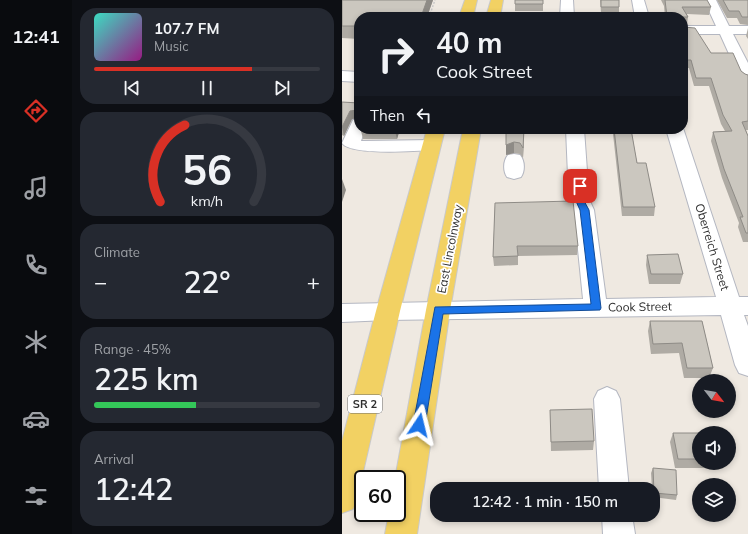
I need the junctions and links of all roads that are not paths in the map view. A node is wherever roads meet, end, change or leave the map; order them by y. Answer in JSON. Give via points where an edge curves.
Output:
{"nodes":[{"id":1,"x":470,"y":0,"type":"edge"},
{"id":2,"x":497,"y":0,"type":"edge"},
{"id":3,"x":567,"y":0,"type":"edge"},
{"id":4,"x":638,"y":0,"type":"edge"},
{"id":5,"x":710,"y":0,"type":"edge"},
{"id":6,"x":467,"y":12,"type":"edge"},
{"id":7,"x":494,"y":12,"type":"edge"},
{"id":8,"x":567,"y":12,"type":"edge"},
{"id":9,"x":641,"y":12,"type":"edge"},
{"id":10,"x":688,"y":30,"type":"edge"},
{"id":11,"x":725,"y":30,"type":"junction"},
{"id":12,"x":748,"y":30,"type":"edge"},
{"id":13,"x":342,"y":76,"type":"edge"},
{"id":14,"x":354,"y":77,"type":"edge"},
{"id":15,"x":748,"y":78,"type":"edge"},
{"id":16,"x":355,"y":134,"type":"edge"},
{"id":17,"x":471,"y":134,"type":"edge"},
{"id":18,"x":576,"y":134,"type":"edge"},
{"id":19,"x":677,"y":134,"type":"edge"},
{"id":20,"x":434,"y":137,"type":"edge"},
{"id":21,"x":739,"y":306,"type":"edge"},
{"id":22,"x":596,"y":308,"type":"junction"},
{"id":23,"x":438,"y":310,"type":"junction"},
{"id":24,"x":388,"y":311,"type":"junction"},
{"id":25,"x":342,"y":313,"type":"edge"},
{"id":26,"x":748,"y":365,"type":"edge"},
{"id":27,"x":607,"y":399,"type":"dead end"},
{"id":28,"x":613,"y":482,"type":"edge"},
{"id":29,"x":342,"y":498,"type":"edge"},
{"id":30,"x":618,"y":522,"type":"edge"},
{"id":31,"x":401,"y":534,"type":"edge"},
{"id":32,"x":619,"y":534,"type":"edge"}],
"edges":[{"from":1,"to":6,"type":"main road"},
{"from":2,"to":7,"type":"main road"},
{"from":3,"to":8,"type":"street"},
{"from":4,"to":9,"type":"street"},
{"from":5,"to":11,"type":"street"},
{"from":10,"to":11,"type":"street"},
{"from":11,"to":12,"type":"street"},
{"from":11,"to":15,"type":"street"},
{"from":13,"to":14,"type":"street"},
{"from":16,"to":20,"type":"street","via":[[351,143],[360,146]]},
{"from":17,"to":23,"type":"main road","name":"East Lincolnway"},
{"from":18,"to":22,"type":"street","via":[[579,199],[584,210]]},
{"from":19,"to":21,"type":"street","name":"Oberreich Street"},
{"from":20,"to":24,"type":"main road","number":"SR 2"},
{"from":21,"to":22,"type":"street","name":"Cook Street"},
{"from":21,"to":26,"type":"street","name":"Oberreich Street"},
{"from":22,"to":23,"type":"street","name":"Cook Street"},
{"from":23,"to":24,"type":"street","name":"Cook Street"},
{"from":23,"to":31,"type":"main road","name":"East Lincolnway"},
{"from":24,"to":25,"type":"street","name":"Cook Street"},
{"from":24,"to":29,"type":"main road","number":"SR 2"},
{"from":27,"to":28,"type":"street"},
{"from":30,"to":32,"type":"street"}]}
